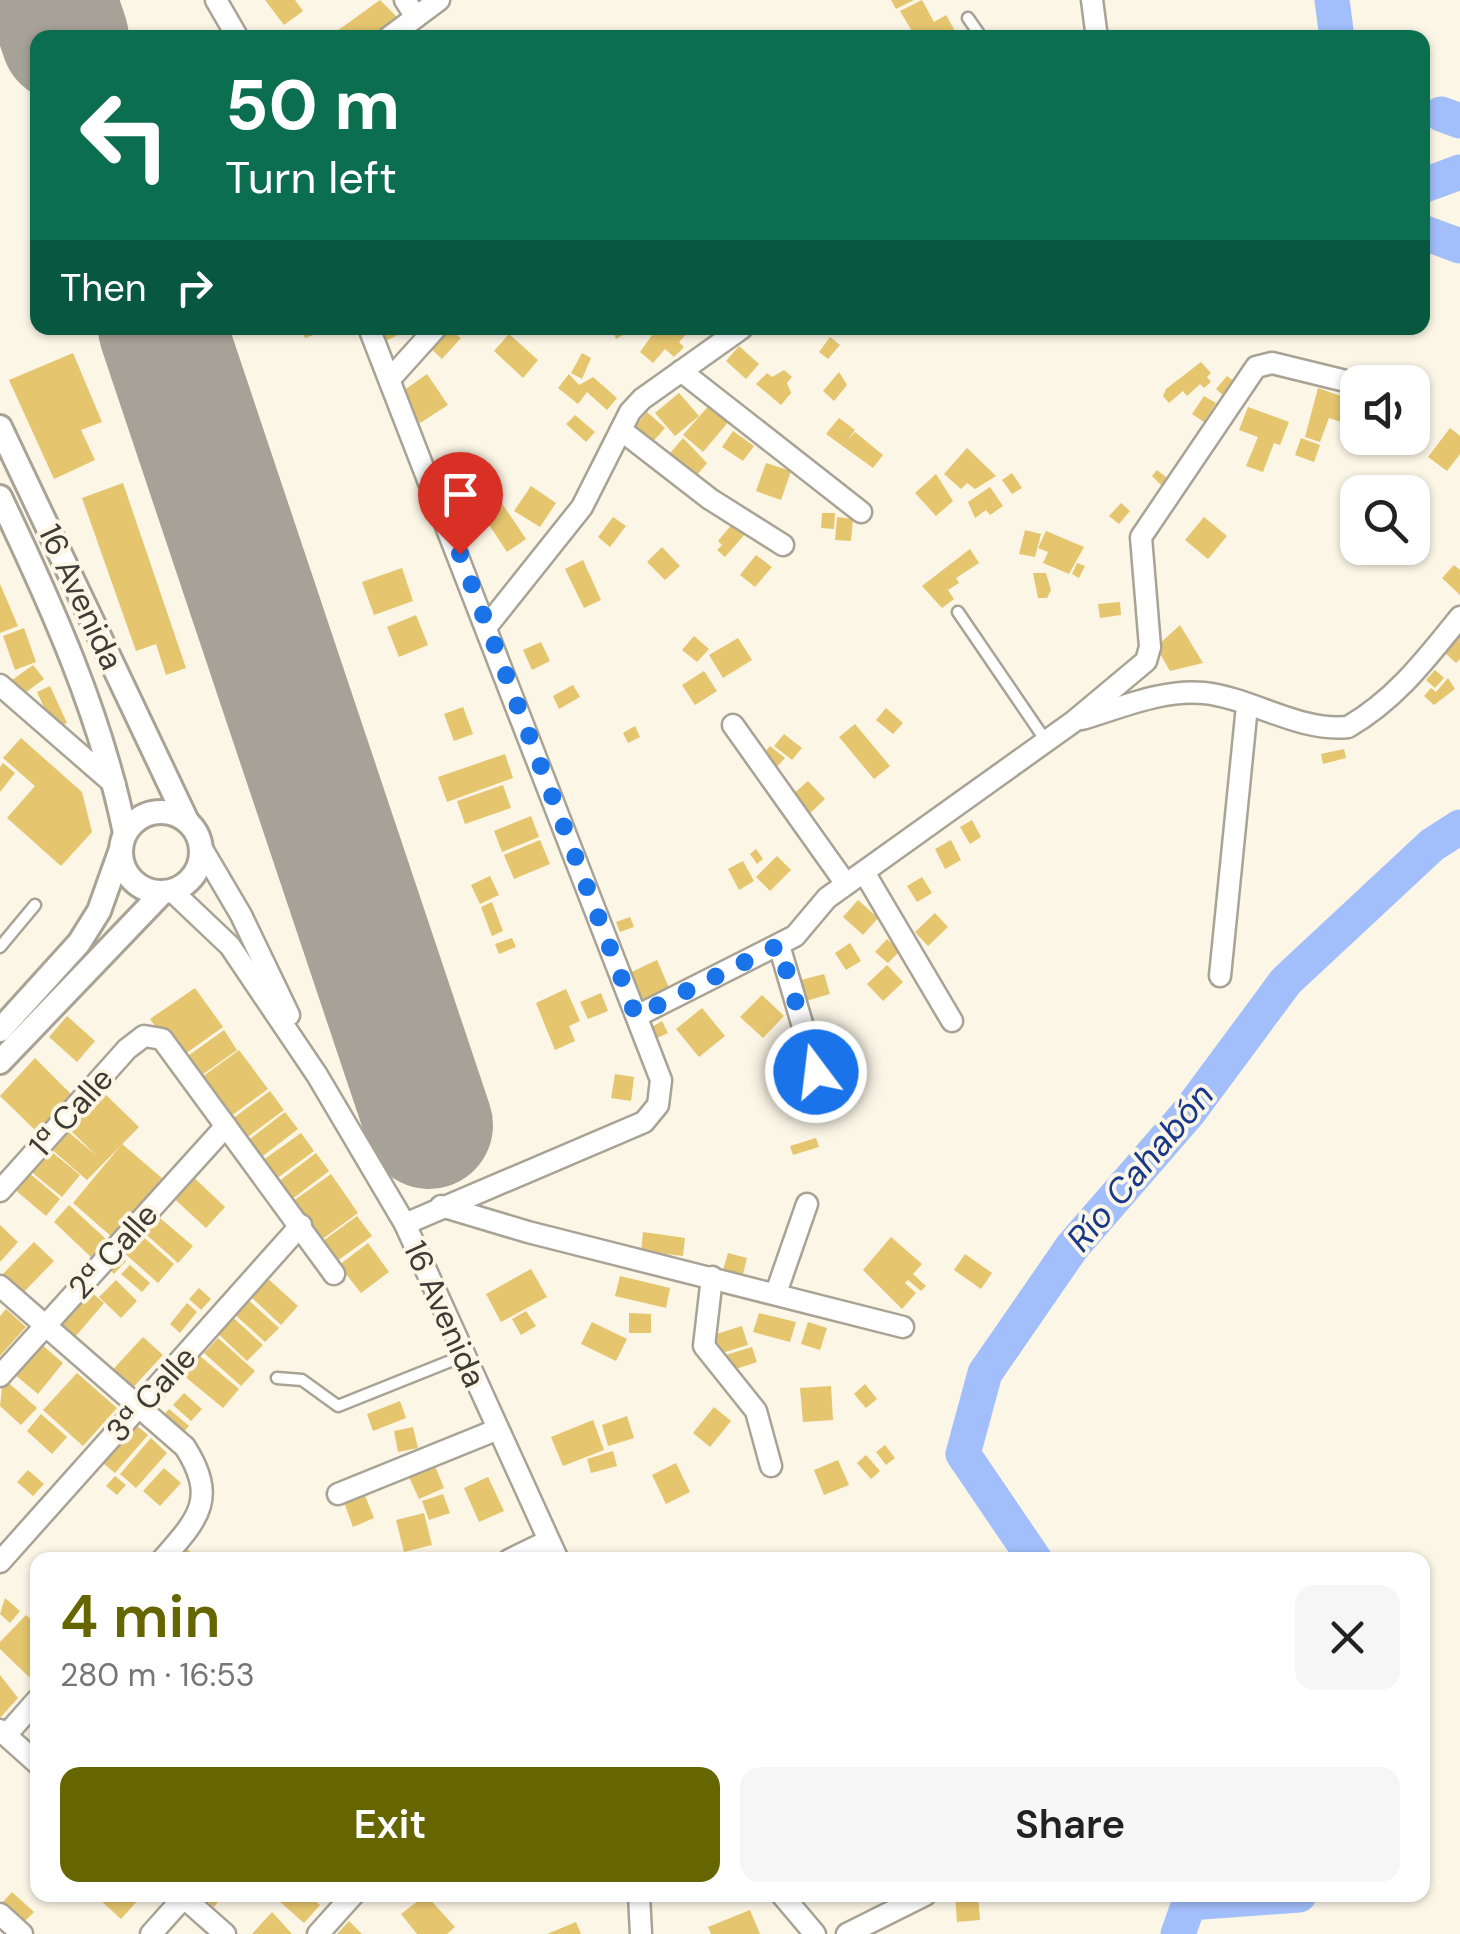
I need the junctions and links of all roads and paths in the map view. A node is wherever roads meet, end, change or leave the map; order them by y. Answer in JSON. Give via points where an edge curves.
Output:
{"nodes":[{"id":1,"x":216,"y":0,"type":"edge"},
{"id":2,"x":439,"y":0,"type":"edge"},
{"id":3,"x":1092,"y":0,"type":"edge"},
{"id":4,"x":410,"y":9,"type":"edge"},
{"id":5,"x":968,"y":18,"type":"dead end"},
{"id":6,"x":233,"y":30,"type":"edge"},
{"id":7,"x":394,"y":30,"type":"edge"},
{"id":8,"x":976,"y":30,"type":"edge"},
{"id":9,"x":1095,"y":30,"type":"edge"},
{"id":10,"x":373,"y":335,"type":"edge"},
{"id":11,"x":430,"y":335,"type":"edge"},
{"id":12,"x":732,"y":335,"type":"edge"},
{"id":13,"x":681,"y":371,"type":"junction"},
{"id":14,"x":390,"y":379,"type":"junction"},
{"id":15,"x":1340,"y":379,"type":"edge"},
{"id":16,"x":0,"y":427,"type":"edge"},
{"id":17,"x":621,"y":430,"type":"junction"},
{"id":18,"x":29,"y":488,"type":"junction"},
{"id":19,"x":1,"y":500,"type":"edge"},
{"id":20,"x":862,"y":512,"type":"dead end"},
{"id":21,"x":783,"y":544,"type":"dead end"},
{"id":22,"x":958,"y":612,"type":"dead end"},
{"id":23,"x":1460,"y":618,"type":"edge"},
{"id":24,"x":488,"y":624,"type":"junction"},
{"id":25,"x":0,"y":685,"type":"edge"},
{"id":26,"x":1246,"y":706,"type":"junction"},
{"id":27,"x":1073,"y":722,"type":"junction"},
{"id":28,"x":733,"y":725,"type":"dead end"},
{"id":29,"x":1046,"y":742,"type":"junction"},
{"id":30,"x":116,"y":785,"type":"junction"},
{"id":31,"x":187,"y":821,"type":"junction"},
{"id":32,"x":123,"y":842,"type":"junction"},
{"id":33,"x":201,"y":846,"type":"junction"},
{"id":34,"x":864,"y":872,"type":"junction"},
{"id":35,"x":846,"y":884,"type":"junction"},
{"id":36,"x":167,"y":892,"type":"junction"},
{"id":37,"x":35,"y":905,"type":"dead end"},
{"id":38,"x":779,"y":945,"type":"junction"},
{"id":39,"x":0,"y":947,"type":"edge"},
{"id":40,"x":1220,"y":976,"type":"dead end"},
{"id":41,"x":636,"y":1016,"type":"junction"},
{"id":42,"x":952,"y":1021,"type":"dead end"},
{"id":43,"x":0,"y":1030,"type":"edge"},
{"id":44,"x":0,"y":1062,"type":"edge"},
{"id":45,"x":816,"y":1072,"type":"dead end"},
{"id":46,"x":317,"y":1075,"type":"junction"},
{"id":47,"x":226,"y":1126,"type":"junction"},
{"id":48,"x":0,"y":1190,"type":"edge"},
{"id":49,"x":807,"y":1204,"type":"dead end"},
{"id":50,"x":440,"y":1206,"type":"junction"},
{"id":51,"x":405,"y":1224,"type":"junction"},
{"id":52,"x":301,"y":1225,"type":"junction"},
{"id":53,"x":334,"y":1274,"type":"dead end"},
{"id":54,"x":712,"y":1278,"type":"junction"},
{"id":55,"x":0,"y":1286,"type":"edge"},
{"id":56,"x":776,"y":1292,"type":"junction"},
{"id":57,"x":45,"y":1326,"type":"junction"},
{"id":58,"x":903,"y":1327,"type":"dead end"},
{"id":59,"x":463,"y":1356,"type":"junction"},
{"id":60,"x":0,"y":1376,"type":"edge"},
{"id":61,"x":277,"y":1378,"type":"dead end"},
{"id":62,"x":138,"y":1409,"type":"junction"},
{"id":63,"x":496,"y":1430,"type":"junction"},
{"id":64,"x":772,"y":1466,"type":"dead end"},
{"id":65,"x":338,"y":1494,"type":"dead end"},
{"id":66,"x":553,"y":1550,"type":"edge"},
{"id":67,"x":169,"y":1552,"type":"edge"},
{"id":68,"x":0,"y":1562,"type":"edge"},
{"id":69,"x":30,"y":1707,"type":"edge"},
{"id":70,"x":3,"y":1732,"type":"edge"},
{"id":71,"x":30,"y":1757,"type":"edge"},
{"id":72,"x":179,"y":1902,"type":"edge"},
{"id":73,"x":191,"y":1902,"type":"edge"},
{"id":74,"x":347,"y":1902,"type":"edge"},
{"id":75,"x":639,"y":1902,"type":"edge"},
{"id":76,"x":788,"y":1902,"type":"edge"},
{"id":77,"x":910,"y":1902,"type":"edge"},
{"id":78,"x":1,"y":1918,"type":"edge"},
{"id":79,"x":22,"y":1934,"type":"edge"},
{"id":80,"x":151,"y":1934,"type":"edge"},
{"id":81,"x":226,"y":1934,"type":"edge"},
{"id":82,"x":318,"y":1934,"type":"edge"},
{"id":83,"x":641,"y":1934,"type":"edge"},
{"id":84,"x":815,"y":1934,"type":"edge"},
{"id":85,"x":848,"y":1934,"type":"edge"}],
"edges":[{"from":1,"to":6,"type":"street"},
{"from":2,"to":4,"type":"street"},
{"from":3,"to":9,"type":"street"},
{"from":4,"to":7,"type":"street"},
{"from":5,"to":8,"type":"lane"},
{"from":10,"to":14,"type":"street"},
{"from":11,"to":14,"type":"street"},
{"from":12,"to":13,"type":"street"},
{"from":13,"to":17,"type":"street","via":[[642,399]]},
{"from":13,"to":20,"type":"street"},
{"from":14,"to":24,"type":"street"},
{"from":15,"to":27,"type":"street","via":[[1272,362],[1246,378],[1141,537],[1146,661]]},
{"from":16,"to":18,"type":"street","name":"16 Avenida"},
{"from":17,"to":21,"type":"street","via":[[710,499]]},
{"from":17,"to":24,"type":"street","via":[[582,506]]},
{"from":18,"to":19,"type":"street"},
{"from":18,"to":31,"type":"street","name":"16 Avenida"},
{"from":19,"to":30,"type":"street","name":"16 Avenida","via":[[88,698]]},
{"from":22,"to":29,"type":"lane"},
{"from":23,"to":26,"type":"street","via":[[1384,705],[1348,727]]},
{"from":24,"to":41,"type":"street"},
{"from":25,"to":30,"type":"street"},
{"from":26,"to":27,"type":"street","via":[[1178,693]]},
{"from":26,"to":40,"type":"street"},
{"from":27,"to":29,"type":"street"},
{"from":28,"to":35,"type":"street"},
{"from":29,"to":34,"type":"street"},
{"from":30,"to":32,"type":"street","name":"16 Avenida"},
{"from":31,"to":32,"type":"street","via":[[160,812],[134,822]]},
{"from":31,"to":33,"type":"street"},
{"from":32,"to":36,"type":"street","via":[[128,877],[149,891]]},
{"from":32,"to":43,"type":"street","via":[[99,911],[79,944]]},
{"from":33,"to":36,"type":"street","via":[[198,869]]},
{"from":33,"to":46,"type":"street","name":"16 Avenida","via":[[242,915]]},
{"from":34,"to":35,"type":"street"},
{"from":34,"to":42,"type":"street"},
{"from":35,"to":38,"type":"street"},
{"from":36,"to":44,"type":"street"},
{"from":36,"to":46,"type":"street","name":"16 Avenida","via":[[230,946]]},
{"from":37,"to":39,"type":"lane"},
{"from":38,"to":41,"type":"street"},
{"from":38,"to":45,"type":"street"},
{"from":41,"to":50,"type":"street","via":[[660,1080],[658,1105],[644,1122]]},
{"from":46,"to":51,"type":"street","name":"16 Avenida"},
{"from":47,"to":48,"type":"street","name":"1ª Calle","via":[[162,1039],[144,1036]]},
{"from":47,"to":52,"type":"street"},
{"from":47,"to":57,"type":"street","name":"2ª Calle"},
{"from":49,"to":56,"type":"street"},
{"from":50,"to":51,"type":"street"},
{"from":50,"to":54,"type":"street"},
{"from":51,"to":59,"type":"street","name":"16 Avenida"},
{"from":52,"to":53,"type":"street"},
{"from":52,"to":62,"type":"street","name":"3ª Calle"},
{"from":54,"to":56,"type":"street"},
{"from":54,"to":64,"type":"street","via":[[704,1346],[756,1411]]},
{"from":55,"to":57,"type":"street"},
{"from":56,"to":58,"type":"street"},
{"from":57,"to":60,"type":"street","name":"2ª Calle"},
{"from":57,"to":62,"type":"street"},
{"from":59,"to":61,"type":"lane","via":[[338,1406],[302,1380]]},
{"from":59,"to":63,"type":"street","name":"16 Avenida"},
{"from":62,"to":67,"type":"street","via":[[185,1446],[200,1470],[204,1496],[194,1524]]},
{"from":62,"to":68,"type":"street","name":"3ª Calle"},
{"from":63,"to":65,"type":"street"},
{"from":63,"to":66,"type":"street","name":"16 Avenida"},
{"from":69,"to":70,"type":"street"},
{"from":70,"to":71,"type":"street"},
{"from":72,"to":80,"type":"street"},
{"from":73,"to":81,"type":"street"},
{"from":74,"to":82,"type":"street"},
{"from":75,"to":83,"type":"street"},
{"from":76,"to":84,"type":"street"},
{"from":77,"to":85,"type":"street"},
{"from":78,"to":79,"type":"street"}]}
